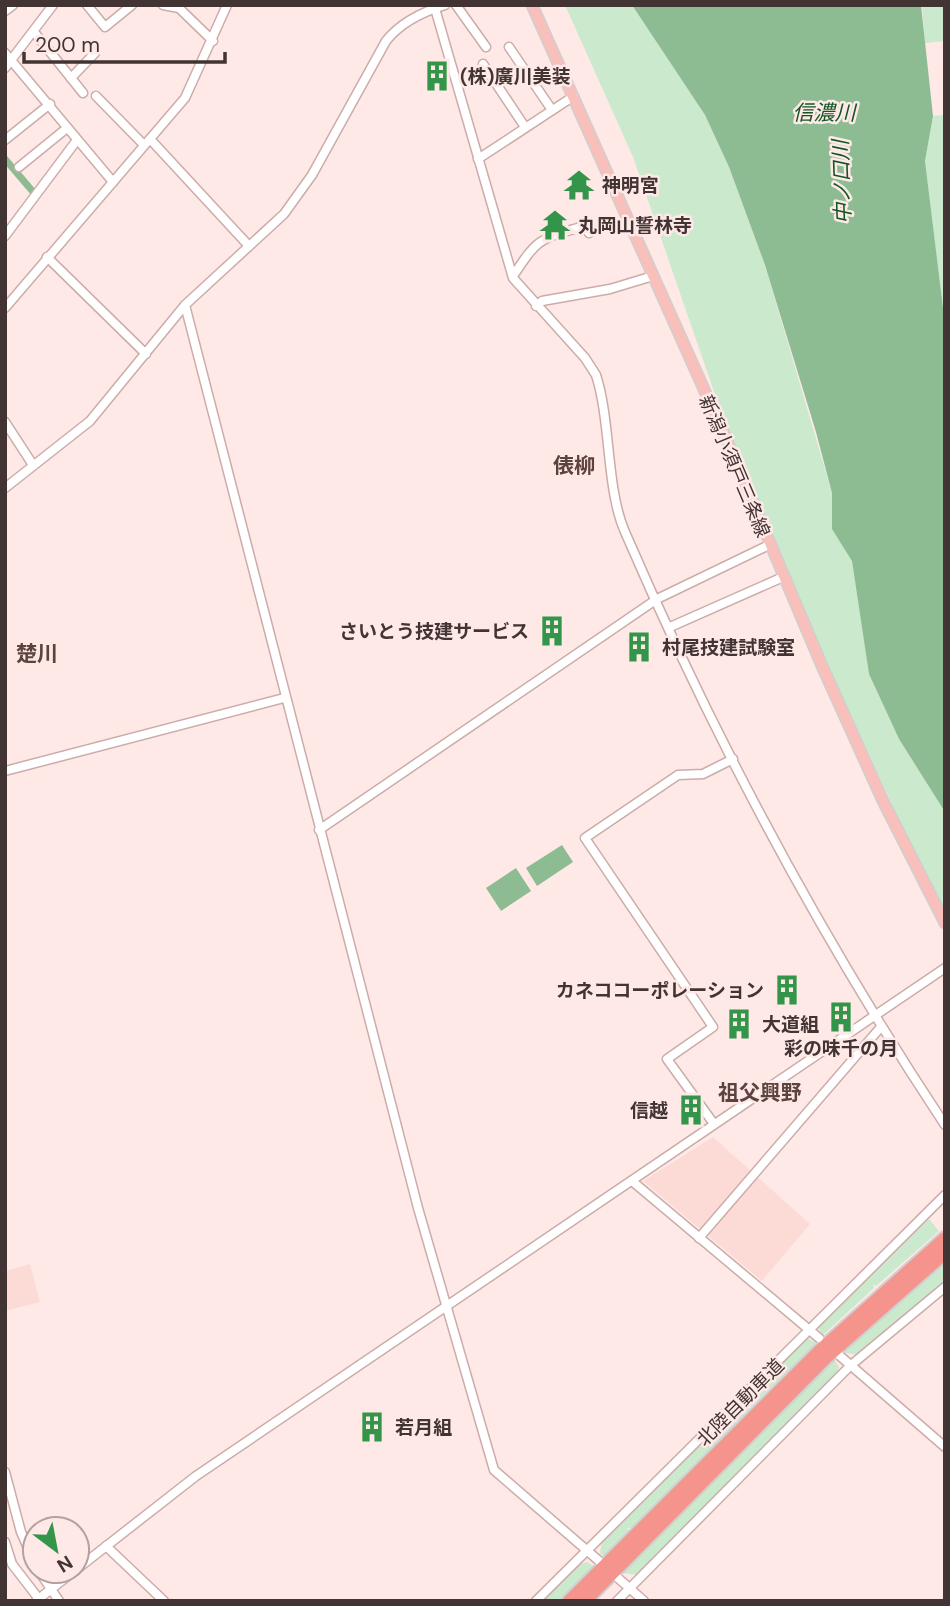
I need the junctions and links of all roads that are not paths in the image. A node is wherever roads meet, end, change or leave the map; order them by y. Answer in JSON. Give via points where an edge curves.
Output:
{"nodes":[{"id":1,"x":13,"y":5,"type":"edge"},
{"id":2,"x":53,"y":5,"type":"edge"},
{"id":3,"x":87,"y":5,"type":"edge"},
{"id":4,"x":132,"y":5,"type":"edge"},
{"id":5,"x":163,"y":5,"type":"edge"},
{"id":6,"x":227,"y":5,"type":"edge"},
{"id":7,"x":456,"y":5,"type":"edge"},
{"id":8,"x":532,"y":5,"type":"edge"},
{"id":9,"x":438,"y":6,"type":"edge"},
{"id":10,"x":5,"y":11,"type":"edge"},
{"id":11,"x":105,"y":27,"type":"junction"},
{"id":12,"x":34,"y":32,"type":"junction"},
{"id":13,"x":112,"y":35,"type":"dead end"},
{"id":14,"x":213,"y":41,"type":"junction"},
{"id":15,"x":486,"y":47,"type":"dead end"},
{"id":16,"x":509,"y":47,"type":"dead end"},
{"id":17,"x":95,"y":53,"type":"dead end"},
{"id":18,"x":8,"y":56,"type":"edge"},
{"id":19,"x":483,"y":64,"type":"dead end"},
{"id":20,"x":5,"y":68,"type":"edge"},
{"id":21,"x":71,"y":78,"type":"junction"},
{"id":22,"x":83,"y":93,"type":"dead end"},
{"id":23,"x":96,"y":96,"type":"dead end"},
{"id":24,"x":574,"y":96,"type":"junction"},
{"id":25,"x":50,"y":104,"type":"junction"},
{"id":26,"x":552,"y":110,"type":"junction"},
{"id":27,"x":525,"y":127,"type":"junction"},
{"id":28,"x":67,"y":128,"type":"junction"},
{"id":29,"x":5,"y":140,"type":"edge"},
{"id":30,"x":77,"y":140,"type":"junction"},
{"id":31,"x":147,"y":142,"type":"junction"},
{"id":32,"x":478,"y":159,"type":"junction"},
{"id":33,"x":19,"y":167,"type":"dead end"},
{"id":34,"x":113,"y":181,"type":"junction"},
{"id":35,"x":589,"y":233,"type":"dead end"},
{"id":36,"x":5,"y":236,"type":"edge"},
{"id":37,"x":249,"y":246,"type":"junction"},
{"id":38,"x":47,"y":257,"type":"junction"},
{"id":39,"x":513,"y":276,"type":"junction"},
{"id":40,"x":653,"y":276,"type":"junction"},
{"id":41,"x":5,"y":293,"type":"edge"},
{"id":42,"x":8,"y":304,"type":"edge"},
{"id":43,"x":185,"y":305,"type":"junction"},
{"id":44,"x":536,"y":306,"type":"junction"},
{"id":45,"x":146,"y":354,"type":"junction"},
{"id":46,"x":5,"y":422,"type":"edge"},
{"id":47,"x":33,"y":465,"type":"junction"},
{"id":48,"x":5,"y":488,"type":"edge"},
{"id":49,"x":769,"y":545,"type":"junction"},
{"id":50,"x":783,"y":577,"type":"junction"},
{"id":51,"x":656,"y":599,"type":"junction"},
{"id":52,"x":670,"y":627,"type":"junction"},
{"id":53,"x":284,"y":698,"type":"junction"},
{"id":54,"x":733,"y":759,"type":"junction"},
{"id":55,"x":5,"y":771,"type":"edge"},
{"id":56,"x":319,"y":830,"type":"junction"},
{"id":57,"x":945,"y":923,"type":"edge"},
{"id":58,"x":945,"y":968,"type":"edge"},
{"id":59,"x":873,"y":1014,"type":"junction"},
{"id":60,"x":880,"y":1028,"type":"junction"},
{"id":61,"x":714,"y":1124,"type":"junction"},
{"id":62,"x":945,"y":1125,"type":"edge"},
{"id":63,"x":632,"y":1181,"type":"junction"},
{"id":64,"x":945,"y":1195,"type":"edge"},
{"id":65,"x":699,"y":1238,"type":"junction"},
{"id":66,"x":945,"y":1238,"type":"edge"},
{"id":67,"x":937,"y":1254,"type":"edge"},
{"id":68,"x":945,"y":1287,"type":"edge"},
{"id":69,"x":444,"y":1306,"type":"junction"},
{"id":70,"x":808,"y":1330,"type":"junction"},
{"id":71,"x":819,"y":1338,"type":"dead end"},
{"id":72,"x":841,"y":1356,"type":"dead end"},
{"id":73,"x":850,"y":1366,"type":"junction"},
{"id":74,"x":945,"y":1447,"type":"edge"},
{"id":75,"x":5,"y":1472,"type":"edge"},
{"id":76,"x":21,"y":1532,"type":"edge"},
{"id":77,"x":5,"y":1542,"type":"edge"},
{"id":78,"x":106,"y":1546,"type":"junction"},
{"id":79,"x":588,"y":1552,"type":"junction"},
{"id":80,"x":91,"y":1558,"type":"edge"},
{"id":81,"x":598,"y":1560,"type":"dead end"},
{"id":82,"x":9,"y":1565,"type":"edge"},
{"id":83,"x":618,"y":1578,"type":"dead end"},
{"id":84,"x":48,"y":1585,"type":"edge"},
{"id":85,"x":56,"y":1585,"type":"edge"},
{"id":86,"x":629,"y":1588,"type":"junction"},
{"id":87,"x":51,"y":1589,"type":"junction"},
{"id":88,"x":38,"y":1600,"type":"edge"},
{"id":89,"x":59,"y":1601,"type":"edge"},
{"id":90,"x":164,"y":1601,"type":"edge"},
{"id":91,"x":536,"y":1601,"type":"edge"},
{"id":92,"x":569,"y":1601,"type":"edge"},
{"id":93,"x":585,"y":1601,"type":"edge"},
{"id":94,"x":617,"y":1601,"type":"edge"},
{"id":95,"x":644,"y":1601,"type":"edge"}],
"edges":[{"from":1,"to":10,"type":"street"},
{"from":2,"to":12,"type":"street"},
{"from":3,"to":11,"type":"street"},
{"from":4,"to":11,"type":"street"},
{"from":5,"to":14,"type":"street","via":[[179,8]]},
{"from":6,"to":14,"type":"street"},
{"from":7,"to":15,"type":"street"},
{"from":8,"to":24,"type":"main road","name":"新潟小須戸三条線"},
{"from":9,"to":32,"type":"street"},
{"from":9,"to":37,"type":"street","via":[[395,29],[295,200]]},
{"from":11,"to":13,"type":"street"},
{"from":12,"to":18,"type":"street"},
{"from":12,"to":21,"type":"street"},
{"from":14,"to":31,"type":"street","via":[[185,98]]},
{"from":16,"to":26,"type":"street"},
{"from":17,"to":21,"type":"street"},
{"from":18,"to":20,"type":"street"},
{"from":18,"to":25,"type":"street"},
{"from":19,"to":27,"type":"street"},
{"from":21,"to":22,"type":"street"},
{"from":23,"to":31,"type":"street"},
{"from":24,"to":26,"type":"street"},
{"from":24,"to":40,"type":"main road","name":"新潟小須戸三条線"},
{"from":25,"to":28,"type":"street"},
{"from":25,"to":29,"type":"street"},
{"from":26,"to":27,"type":"street"},
{"from":27,"to":32,"type":"street"},
{"from":28,"to":30,"type":"street"},
{"from":28,"to":33,"type":"street"},
{"from":30,"to":34,"type":"street"},
{"from":30,"to":36,"type":"street"},
{"from":31,"to":34,"type":"street"},
{"from":31,"to":37,"type":"street"},
{"from":32,"to":39,"type":"street"},
{"from":34,"to":38,"type":"street"},
{"from":35,"to":39,"type":"street","via":[[584,226],[544,238],[533,245]]},
{"from":37,"to":43,"type":"street"},
{"from":38,"to":42,"type":"street"},
{"from":38,"to":45,"type":"street"},
{"from":39,"to":44,"type":"street"},
{"from":40,"to":44,"type":"street"},
{"from":40,"to":49,"type":"main road","name":"新潟小須戸三条線"},
{"from":41,"to":42,"type":"street"},
{"from":43,"to":45,"type":"street"},
{"from":43,"to":53,"type":"street"},
{"from":44,"to":51,"type":"street","via":[[596,375],[621,522]]},
{"from":45,"to":47,"type":"street","via":[[90,421]]},
{"from":46,"to":47,"type":"street"},
{"from":47,"to":48,"type":"street"},
{"from":49,"to":50,"type":"main road","name":"新潟小須戸三条線"},
{"from":49,"to":51,"type":"street"},
{"from":50,"to":52,"type":"street"},
{"from":50,"to":57,"type":"main road","name":"新潟小須戸三条線","via":[[883,801]]},
{"from":51,"to":52,"type":"street"},
{"from":51,"to":56,"type":"street"},
{"from":52,"to":54,"type":"street"},
{"from":53,"to":55,"type":"street"},
{"from":53,"to":56,"type":"street"},
{"from":54,"to":59,"type":"street"},
{"from":54,"to":61,"type":"street","via":[[703,774],[678,775],[585,838],[713,1027],[667,1059]]},
{"from":56,"to":69,"type":"street"},
{"from":58,"to":59,"type":"street"},
{"from":59,"to":60,"type":"street"},
{"from":59,"to":61,"type":"street"},
{"from":60,"to":62,"type":"street"},
{"from":60,"to":65,"type":"street"},
{"from":61,"to":63,"type":"street"},
{"from":63,"to":65,"type":"street"},
{"from":63,"to":69,"type":"street"},
{"from":64,"to":70,"type":"street"},
{"from":65,"to":70,"type":"street"},
{"from":66,"to":67,"type":"highway","name":"北陸自動車道"},
{"from":67,"to":92,"type":"highway","name":"北陸自動車道","via":[[819,1351]]},
{"from":67,"to":93,"type":"highway","name":"北陸自動車道"},
{"from":68,"to":73,"type":"street"},
{"from":69,"to":78,"type":"street","via":[[196,1476]]},
{"from":69,"to":79,"type":"street","via":[[494,1470]]},
{"from":70,"to":71,"type":"street"},
{"from":70,"to":79,"type":"street"},
{"from":72,"to":73,"type":"street"},
{"from":73,"to":74,"type":"street"},
{"from":73,"to":86,"type":"street"},
{"from":75,"to":76,"type":"street"},
{"from":77,"to":82,"type":"street"},
{"from":78,"to":80,"type":"street"},
{"from":78,"to":90,"type":"street"},
{"from":79,"to":81,"type":"street"},
{"from":79,"to":91,"type":"street"},
{"from":82,"to":88,"type":"street"},
{"from":83,"to":86,"type":"street"},
{"from":84,"to":87,"type":"street"},
{"from":85,"to":87,"type":"street"},
{"from":86,"to":94,"type":"street"},
{"from":86,"to":95,"type":"street"},
{"from":87,"to":88,"type":"street"},
{"from":87,"to":89,"type":"street"}]}
